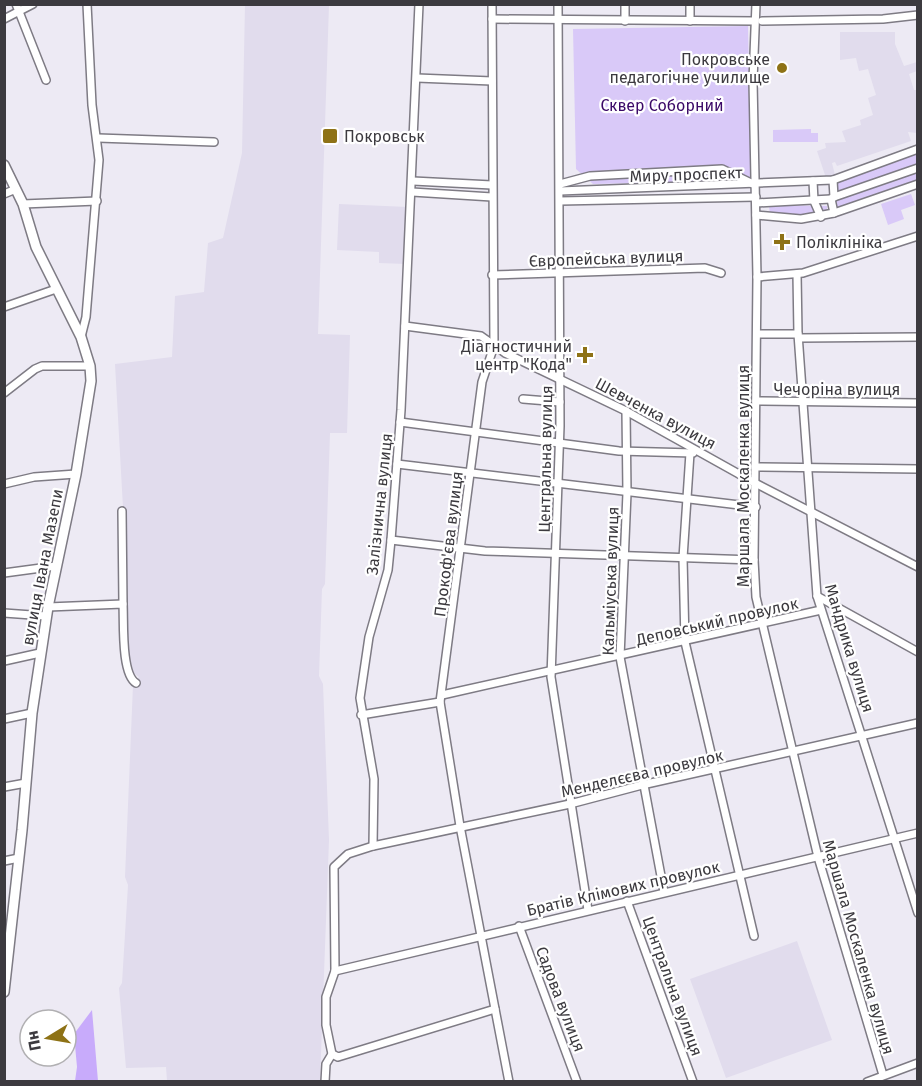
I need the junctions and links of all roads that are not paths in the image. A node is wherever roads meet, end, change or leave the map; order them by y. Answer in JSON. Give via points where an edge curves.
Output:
{"nodes":[{"id":1,"x":33,"y":4,"type":"edge"},
{"id":2,"x":87,"y":4,"type":"edge"},
{"id":3,"x":419,"y":4,"type":"edge"},
{"id":4,"x":492,"y":4,"type":"edge"},
{"id":5,"x":558,"y":4,"type":"edge"},
{"id":6,"x":625,"y":4,"type":"edge"},
{"id":7,"x":690,"y":4,"type":"edge"},
{"id":8,"x":756,"y":4,"type":"edge"},
{"id":9,"x":17,"y":8,"type":"edge"},
{"id":10,"x":918,"y":15,"type":"edge"},
{"id":11,"x":4,"y":19,"type":"edge"},
{"id":12,"x":492,"y":19,"type":"junction"},
{"id":13,"x":557,"y":20,"type":"junction"},
{"id":14,"x":625,"y":21,"type":"junction"},
{"id":15,"x":690,"y":21,"type":"junction"},
{"id":16,"x":758,"y":21,"type":"junction"},
{"id":17,"x":417,"y":78,"type":"junction"},
{"id":18,"x":46,"y":80,"type":"dead end"},
{"id":19,"x":492,"y":81,"type":"junction"},
{"id":20,"x":98,"y":138,"type":"junction"},
{"id":21,"x":214,"y":142,"type":"dead end"},
{"id":22,"x":918,"y":148,"type":"edge"},
{"id":23,"x":4,"y":165,"type":"edge"},
{"id":24,"x":918,"y":168,"type":"edge"},
{"id":25,"x":833,"y":180,"type":"junction"},
{"id":26,"x":413,"y":181,"type":"junction"},
{"id":27,"x":813,"y":181,"type":"junction"},
{"id":28,"x":918,"y":184,"type":"edge"},
{"id":29,"x":492,"y":185,"type":"junction"},
{"id":30,"x":756,"y":185,"type":"junction"},
{"id":31,"x":560,"y":187,"type":"junction"},
{"id":32,"x":16,"y":189,"type":"junction"},
{"id":33,"x":412,"y":192,"type":"junction"},
{"id":34,"x":4,"y":194,"type":"edge"},
{"id":35,"x":492,"y":198,"type":"junction"},
{"id":36,"x":833,"y":198,"type":"junction"},
{"id":37,"x":756,"y":200,"type":"junction"},
{"id":38,"x":97,"y":201,"type":"junction"},
{"id":39,"x":560,"y":201,"type":"junction"},
{"id":40,"x":814,"y":201,"type":"junction"},
{"id":41,"x":23,"y":204,"type":"junction"},
{"id":42,"x":834,"y":213,"type":"junction"},
{"id":43,"x":756,"y":215,"type":"junction"},
{"id":44,"x":820,"y":217,"type":"junction"},
{"id":45,"x":918,"y":236,"type":"edge"},
{"id":46,"x":721,"y":273,"type":"dead end"},
{"id":47,"x":797,"y":274,"type":"junction"},
{"id":48,"x":492,"y":275,"type":"junction"},
{"id":49,"x":559,"y":275,"type":"junction"},
{"id":50,"x":758,"y":277,"type":"junction"},
{"id":51,"x":56,"y":289,"type":"junction"},
{"id":52,"x":4,"y":307,"type":"edge"},
{"id":53,"x":405,"y":326,"type":"junction"},
{"id":54,"x":757,"y":334,"type":"junction"},
{"id":55,"x":799,"y":336,"type":"junction"},
{"id":56,"x":81,"y":337,"type":"junction"},
{"id":57,"x":918,"y":337,"type":"edge"},
{"id":58,"x":494,"y":346,"type":"junction"},
{"id":59,"x":90,"y":366,"type":"junction"},
{"id":60,"x":559,"y":378,"type":"junction"},
{"id":61,"x":4,"y":393,"type":"edge"},
{"id":62,"x":524,"y":399,"type":"dead end"},
{"id":63,"x":560,"y":402,"type":"junction"},
{"id":64,"x":756,"y":402,"type":"junction"},
{"id":65,"x":804,"y":403,"type":"junction"},
{"id":66,"x":918,"y":403,"type":"edge"},
{"id":67,"x":626,"y":411,"type":"junction"},
{"id":68,"x":400,"y":422,"type":"junction"},
{"id":69,"x":476,"y":431,"type":"junction"},
{"id":70,"x":560,"y":444,"type":"junction"},
{"id":71,"x":626,"y":452,"type":"junction"},
{"id":72,"x":703,"y":452,"type":"junction"},
{"id":73,"x":690,"y":453,"type":"junction"},
{"id":74,"x":397,"y":464,"type":"junction"},
{"id":75,"x":755,"y":467,"type":"junction"},
{"id":76,"x":808,"y":468,"type":"junction"},
{"id":77,"x":918,"y":469,"type":"edge"},
{"id":78,"x":470,"y":472,"type":"junction"},
{"id":79,"x":76,"y":474,"type":"junction"},
{"id":80,"x":755,"y":483,"type":"junction"},
{"id":81,"x":4,"y":484,"type":"edge"},
{"id":82,"x":559,"y":485,"type":"junction"},
{"id":83,"x":627,"y":493,"type":"junction"},
{"id":84,"x":688,"y":500,"type":"junction"},
{"id":85,"x":756,"y":507,"type":"junction"},
{"id":86,"x":810,"y":510,"type":"junction"},
{"id":87,"x":122,"y":511,"type":"dead end"},
{"id":88,"x":392,"y":540,"type":"junction"},
{"id":89,"x":461,"y":547,"type":"junction"},
{"id":90,"x":557,"y":553,"type":"junction"},
{"id":91,"x":625,"y":556,"type":"junction"},
{"id":92,"x":683,"y":558,"type":"junction"},
{"id":93,"x":754,"y":560,"type":"junction"},
{"id":94,"x":56,"y":566,"type":"junction"},
{"id":95,"x":918,"y":567,"type":"edge"},
{"id":96,"x":4,"y":573,"type":"edge"},
{"id":97,"x":817,"y":596,"type":"junction"},
{"id":98,"x":123,"y":604,"type":"junction"},
{"id":99,"x":821,"y":610,"type":"junction"},
{"id":100,"x":47,"y":612,"type":"junction"},
{"id":101,"x":4,"y":613,"type":"edge"},
{"id":102,"x":761,"y":624,"type":"junction"},
{"id":103,"x":684,"y":642,"type":"junction"},
{"id":104,"x":918,"y":652,"type":"edge"},
{"id":105,"x":40,"y":653,"type":"junction"},
{"id":106,"x":620,"y":657,"type":"junction"},
{"id":107,"x":4,"y":661,"type":"edge"},
{"id":108,"x":552,"y":672,"type":"junction"},
{"id":109,"x":135,"y":683,"type":"dead end"},
{"id":110,"x":441,"y":698,"type":"junction"},
{"id":111,"x":32,"y":713,"type":"junction"},
{"id":112,"x":361,"y":715,"type":"junction"},
{"id":113,"x":4,"y":719,"type":"edge"},
{"id":114,"x":918,"y":723,"type":"edge"},
{"id":115,"x":863,"y":735,"type":"junction"},
{"id":116,"x":793,"y":750,"type":"junction"},
{"id":117,"x":714,"y":770,"type":"junction"},
{"id":118,"x":26,"y":783,"type":"junction"},
{"id":119,"x":642,"y":785,"type":"junction"},
{"id":120,"x":4,"y":788,"type":"edge"},
{"id":121,"x":570,"y":804,"type":"junction"},
{"id":122,"x":460,"y":826,"type":"junction"},
{"id":123,"x":918,"y":833,"type":"edge"},
{"id":124,"x":894,"y":838,"type":"junction"},
{"id":125,"x":373,"y":846,"type":"junction"},
{"id":126,"x":818,"y":857,"type":"junction"},
{"id":127,"x":20,"y":858,"type":"junction"},
{"id":128,"x":4,"y":861,"type":"edge"},
{"id":129,"x":738,"y":876,"type":"junction"},
{"id":130,"x":664,"y":892,"type":"junction"},
{"id":131,"x":627,"y":901,"type":"junction"},
{"id":132,"x":588,"y":910,"type":"junction"},
{"id":133,"x":918,"y":913,"type":"edge"},
{"id":134,"x":8,"y":921,"type":"edge"},
{"id":135,"x":519,"y":926,"type":"junction"},
{"id":136,"x":480,"y":935,"type":"junction"},
{"id":137,"x":754,"y":936,"type":"dead end"},
{"id":138,"x":335,"y":971,"type":"junction"},
{"id":139,"x":4,"y":992,"type":"edge"},
{"id":140,"x":495,"y":1009,"type":"junction"},
{"id":141,"x":332,"y":1054,"type":"junction"},
{"id":142,"x":918,"y":1063,"type":"edge"},
{"id":143,"x":883,"y":1075,"type":"junction"},
{"id":144,"x":325,"y":1082,"type":"edge"},
{"id":145,"x":509,"y":1082,"type":"edge"},
{"id":146,"x":577,"y":1082,"type":"edge"},
{"id":147,"x":693,"y":1082,"type":"edge"},
{"id":148,"x":867,"y":1082,"type":"edge"}],
"edges":[{"from":1,"to":9,"type":"street"},
{"from":2,"to":20,"type":"street","via":[[92,105]]},
{"from":3,"to":17,"type":"street","name":"Залізнична вулиця"},
{"from":4,"to":12,"type":"street","name":"Прокоф'єва вулиця"},
{"from":5,"to":13,"type":"street","name":"Центральна вулиця"},
{"from":6,"to":14,"type":"street"},
{"from":7,"to":15,"type":"street"},
{"from":8,"to":16,"type":"street","name":"Маршала Москаленка вулиця"},
{"from":9,"to":11,"type":"street"},
{"from":9,"to":18,"type":"street"},
{"from":10,"to":16,"type":"street"},
{"from":12,"to":13,"type":"street"},
{"from":12,"to":19,"type":"street","name":"Прокоф'єва вулиця"},
{"from":13,"to":14,"type":"street"},
{"from":13,"to":31,"type":"street","name":"Центральна вулиця"},
{"from":14,"to":15,"type":"street"},
{"from":15,"to":16,"type":"street"},
{"from":16,"to":30,"type":"street","name":"Маршала Москаленка вулиця","via":[[753,81]]},
{"from":17,"to":19,"type":"street"},
{"from":17,"to":26,"type":"street","name":"Залізнична вулиця"},
{"from":19,"to":29,"type":"street","name":"Прокоф'єва вулиця"},
{"from":20,"to":21,"type":"street"},
{"from":20,"to":38,"type":"street"},
{"from":22,"to":25,"type":"street"},
{"from":23,"to":32,"type":"main road","name":"вулиця Івана Мазепи"},
{"from":24,"to":36,"type":"street","name":"Миру проспект"},
{"from":25,"to":27,"type":"street"},
{"from":25,"to":36,"type":"street"},
{"from":26,"to":29,"type":"street"},
{"from":26,"to":33,"type":"street","name":"Залізнична вулиця"},
{"from":27,"to":30,"type":"street"},
{"from":27,"to":40,"type":"street"},
{"from":28,"to":42,"type":"street"},
{"from":29,"to":35,"type":"street","name":"Прокоф'єва вулиця"},
{"from":30,"to":31,"type":"street","name":"Миру проспект"},
{"from":30,"to":31,"type":"street","name":"Миру проспект","via":[[722,169],[590,176]]},
{"from":30,"to":37,"type":"street","name":"Маршала Москаленка вулиця"},
{"from":31,"to":39,"type":"street","name":"Центральна вулиця"},
{"from":32,"to":34,"type":"street"},
{"from":32,"to":41,"type":"main road","name":"вулиця Івана Мазепи"},
{"from":33,"to":35,"type":"street"},
{"from":33,"to":53,"type":"street","name":"Залізнична вулиця"},
{"from":35,"to":48,"type":"street","name":"Прокоф'єва вулиця"},
{"from":36,"to":40,"type":"street","name":"Миру проспект"},
{"from":36,"to":42,"type":"street"},
{"from":37,"to":39,"type":"street","name":"Миру проспект"},
{"from":37,"to":40,"type":"street","name":"Миру проспект"},
{"from":37,"to":43,"type":"street","name":"Маршала Москаленка вулиця"},
{"from":38,"to":41,"type":"street"},
{"from":38,"to":56,"type":"street"},
{"from":39,"to":49,"type":"street","name":"Центральна вулиця"},
{"from":40,"to":44,"type":"street"},
{"from":41,"to":51,"type":"main road","name":"вулиця Івана Мазепи","via":[[36,247]]},
{"from":42,"to":44,"type":"street"},
{"from":43,"to":44,"type":"street"},
{"from":43,"to":50,"type":"street","name":"Маршала Москаленка вулиця"},
{"from":45,"to":47,"type":"street"},
{"from":46,"to":49,"type":"street","name":"Європейська вулиця","via":[[705,268]]},
{"from":47,"to":50,"type":"street"},
{"from":47,"to":55,"type":"street","name":"Мандрика вулиця"},
{"from":48,"to":49,"type":"street","name":"Європейська вулиця"},
{"from":48,"to":58,"type":"street","name":"Прокоф'єва вулиця"},
{"from":49,"to":60,"type":"street","name":"Центральна вулиця"},
{"from":50,"to":54,"type":"street","name":"Маршала Москаленка вулиця"},
{"from":51,"to":52,"type":"street"},
{"from":51,"to":56,"type":"main road","name":"вулиця Івана Мазепи"},
{"from":53,"to":58,"type":"street","name":"Шевченка вулиця","via":[[474,334]]},
{"from":53,"to":68,"type":"street","name":"Залізнична вулиця"},
{"from":54,"to":55,"type":"street"},
{"from":54,"to":64,"type":"street","name":"Маршала Москаленка вулиця"},
{"from":55,"to":57,"type":"street"},
{"from":55,"to":65,"type":"street","name":"Мандрика вулиця"},
{"from":56,"to":59,"type":"main road","name":"вулиця Івана Мазепи"},
{"from":58,"to":60,"type":"street","name":"Шевченка вулиця"},
{"from":58,"to":69,"type":"street","name":"Прокоф'єва вулиця","via":[[482,382]]},
{"from":59,"to":61,"type":"street","via":[[42,366]]},
{"from":59,"to":79,"type":"main road","name":"вулиця Івана Мазепи"},
{"from":60,"to":63,"type":"street","name":"Центральна вулиця"},
{"from":60,"to":67,"type":"street","name":"Шевченка вулиця"},
{"from":62,"to":63,"type":"street"},
{"from":63,"to":70,"type":"street","name":"Центральна вулиця"},
{"from":64,"to":65,"type":"street","name":"Чечоріна вулиця"},
{"from":64,"to":75,"type":"street","name":"Маршала Москаленка вулиця"},
{"from":65,"to":66,"type":"street","name":"Чечоріна вулиця"},
{"from":65,"to":76,"type":"street","name":"Мандрика вулиця"},
{"from":67,"to":71,"type":"street","name":"Кальміуська вулиця"},
{"from":67,"to":72,"type":"street","name":"Шевченка вулиця"},
{"from":68,"to":69,"type":"street"},
{"from":68,"to":74,"type":"street","name":"Залізнична вулиця"},
{"from":69,"to":70,"type":"street"},
{"from":69,"to":78,"type":"street","name":"Прокоф'єва вулиця"},
{"from":70,"to":71,"type":"street"},
{"from":70,"to":82,"type":"street","name":"Центральна вулиця"},
{"from":71,"to":73,"type":"street"},
{"from":71,"to":83,"type":"street","name":"Кальміуська вулиця"},
{"from":72,"to":73,"type":"street"},
{"from":72,"to":80,"type":"street","name":"Шевченка вулиця"},
{"from":73,"to":84,"type":"street"},
{"from":74,"to":78,"type":"street"},
{"from":74,"to":88,"type":"street","name":"Залізнична вулиця"},
{"from":75,"to":76,"type":"street"},
{"from":75,"to":80,"type":"street","name":"Маршала Москаленка вулиця"},
{"from":76,"to":77,"type":"street"},
{"from":76,"to":86,"type":"street","name":"Мандрика вулиця"},
{"from":78,"to":82,"type":"street"},
{"from":78,"to":89,"type":"street","name":"Прокоф'єва вулиця"},
{"from":79,"to":81,"type":"street"},
{"from":79,"to":94,"type":"main road","name":"вулиця Івана Мазепи"},
{"from":80,"to":85,"type":"street","name":"Маршала Москаленка вулиця"},
{"from":80,"to":86,"type":"street","name":"Шевченка вулиця"},
{"from":82,"to":83,"type":"street"},
{"from":82,"to":90,"type":"street","name":"Центральна вулиця"},
{"from":83,"to":84,"type":"street"},
{"from":83,"to":91,"type":"street","name":"Кальміуська вулиця"},
{"from":84,"to":85,"type":"street"},
{"from":84,"to":92,"type":"street"},
{"from":85,"to":93,"type":"street","name":"Маршала Москаленка вулиця"},
{"from":86,"to":95,"type":"street","name":"Шевченка вулиця"},
{"from":86,"to":97,"type":"street","name":"Мандрика вулиця"},
{"from":87,"to":98,"type":"street"},
{"from":88,"to":89,"type":"street"},
{"from":88,"to":112,"type":"street","name":"Залізнична вулиця","via":[[386,579],[369,637]]},
{"from":89,"to":90,"type":"street"},
{"from":89,"to":110,"type":"street","name":"Прокоф'єва вулиця"},
{"from":90,"to":91,"type":"street"},
{"from":90,"to":108,"type":"street","name":"Центральна вулиця"},
{"from":91,"to":92,"type":"street"},
{"from":91,"to":106,"type":"street","name":"Кальміуська вулиця"},
{"from":92,"to":93,"type":"street"},
{"from":92,"to":103,"type":"street"},
{"from":93,"to":102,"type":"street","name":"Маршала Москаленка вулиця"},
{"from":94,"to":96,"type":"street"},
{"from":94,"to":100,"type":"main road","name":"вулиця Івана Мазепи"},
{"from":97,"to":99,"type":"street","name":"Мандрика вулиця"},
{"from":97,"to":104,"type":"street","name":"Деповський провулок"},
{"from":98,"to":100,"type":"street"},
{"from":98,"to":109,"type":"street","via":[[126,668]]},
{"from":99,"to":102,"type":"street","name":"Деповський провулок"},
{"from":99,"to":115,"type":"street","name":"Мандрика вулиця"},
{"from":100,"to":101,"type":"street"},
{"from":100,"to":105,"type":"main road","name":"вулиця Івана Мазепи"},
{"from":102,"to":103,"type":"street","name":"Деповський провулок"},
{"from":102,"to":116,"type":"street","name":"Маршала Москаленка вулиця"},
{"from":103,"to":106,"type":"street","name":"Деповський провулок"},
{"from":103,"to":117,"type":"street"},
{"from":105,"to":107,"type":"street"},
{"from":105,"to":111,"type":"main road","name":"вулиця Івана Мазепи"},
{"from":106,"to":108,"type":"street","name":"Деповський провулок"},
{"from":106,"to":119,"type":"street","name":"Кальміуська вулиця"},
{"from":108,"to":110,"type":"street","name":"Деповський провулок"},
{"from":108,"to":121,"type":"street","name":"Центральна вулиця"},
{"from":110,"to":112,"type":"street","name":"Деповський провулок"},
{"from":110,"to":122,"type":"street","name":"Прокоф'єва вулиця"},
{"from":111,"to":113,"type":"street"},
{"from":111,"to":118,"type":"main road","name":"вулиця Івана Мазепи"},
{"from":112,"to":125,"type":"street","name":"Залізнична вулиця","via":[[373,768]]},
{"from":114,"to":115,"type":"street","name":"Менделєєва провулок"},
{"from":115,"to":116,"type":"street","name":"Менделєєва провулок"},
{"from":115,"to":124,"type":"street","name":"Мандрика вулиця"},
{"from":116,"to":117,"type":"street","name":"Менделєєва провулок"},
{"from":116,"to":126,"type":"street","name":"Маршала Москаленка вулиця"},
{"from":117,"to":119,"type":"street","name":"Менделєєва провулок"},
{"from":117,"to":129,"type":"street"},
{"from":118,"to":120,"type":"street"},
{"from":118,"to":127,"type":"main road","name":"вулиця Івана Мазепи"},
{"from":119,"to":121,"type":"street","name":"Менделєєва провулок"},
{"from":119,"to":130,"type":"street","name":"Кальміуська вулиця"},
{"from":121,"to":122,"type":"street","name":"Менделєєва провулок"},
{"from":121,"to":132,"type":"street","name":"Центральна вулиця"},
{"from":122,"to":125,"type":"street","name":"Менделєєва провулок"},
{"from":122,"to":136,"type":"street","name":"Прокоф'єва вулиця"},
{"from":123,"to":124,"type":"street","name":"Братів Клімових провулок"},
{"from":124,"to":126,"type":"street","name":"Братів Клімових провулок"},
{"from":124,"to":133,"type":"street","name":"Мандрика вулиця"},
{"from":125,"to":138,"type":"street","via":[[348,854],[334,867]]},
{"from":126,"to":129,"type":"street","name":"Братів Клімових провулок"},
{"from":126,"to":143,"type":"street","name":"Маршала Москаленка вулиця"},
{"from":127,"to":128,"type":"street"},
{"from":127,"to":134,"type":"main road","name":"вулиця Івана Мазепи"},
{"from":129,"to":130,"type":"street","name":"Братів Клімових провулок"},
{"from":129,"to":137,"type":"street"},
{"from":130,"to":131,"type":"street","name":"Братів Клімових провулок"},
{"from":131,"to":132,"type":"street","name":"Братів Клімових провулок"},
{"from":131,"to":147,"type":"street","name":"Центральна вулиця"},
{"from":132,"to":135,"type":"street","name":"Братів Клімових провулок"},
{"from":134,"to":139,"type":"main road","name":"вулиця Івана Мазепи"},
{"from":135,"to":136,"type":"street","name":"Братів Клімових провулок"},
{"from":135,"to":146,"type":"street","name":"Садова вулиця"},
{"from":136,"to":138,"type":"street","name":"Братів Клімових провулок"},
{"from":136,"to":140,"type":"street","name":"Прокоф'єва вулиця"},
{"from":138,"to":141,"type":"street","via":[[326,998]]},
{"from":140,"to":141,"type":"street","via":[[338,1057]]},
{"from":140,"to":145,"type":"street","name":"Прокоф'єва вулиця"},
{"from":141,"to":144,"type":"street","via":[[326,1064]]},
{"from":142,"to":143,"type":"street"},
{"from":143,"to":148,"type":"street"}]}
